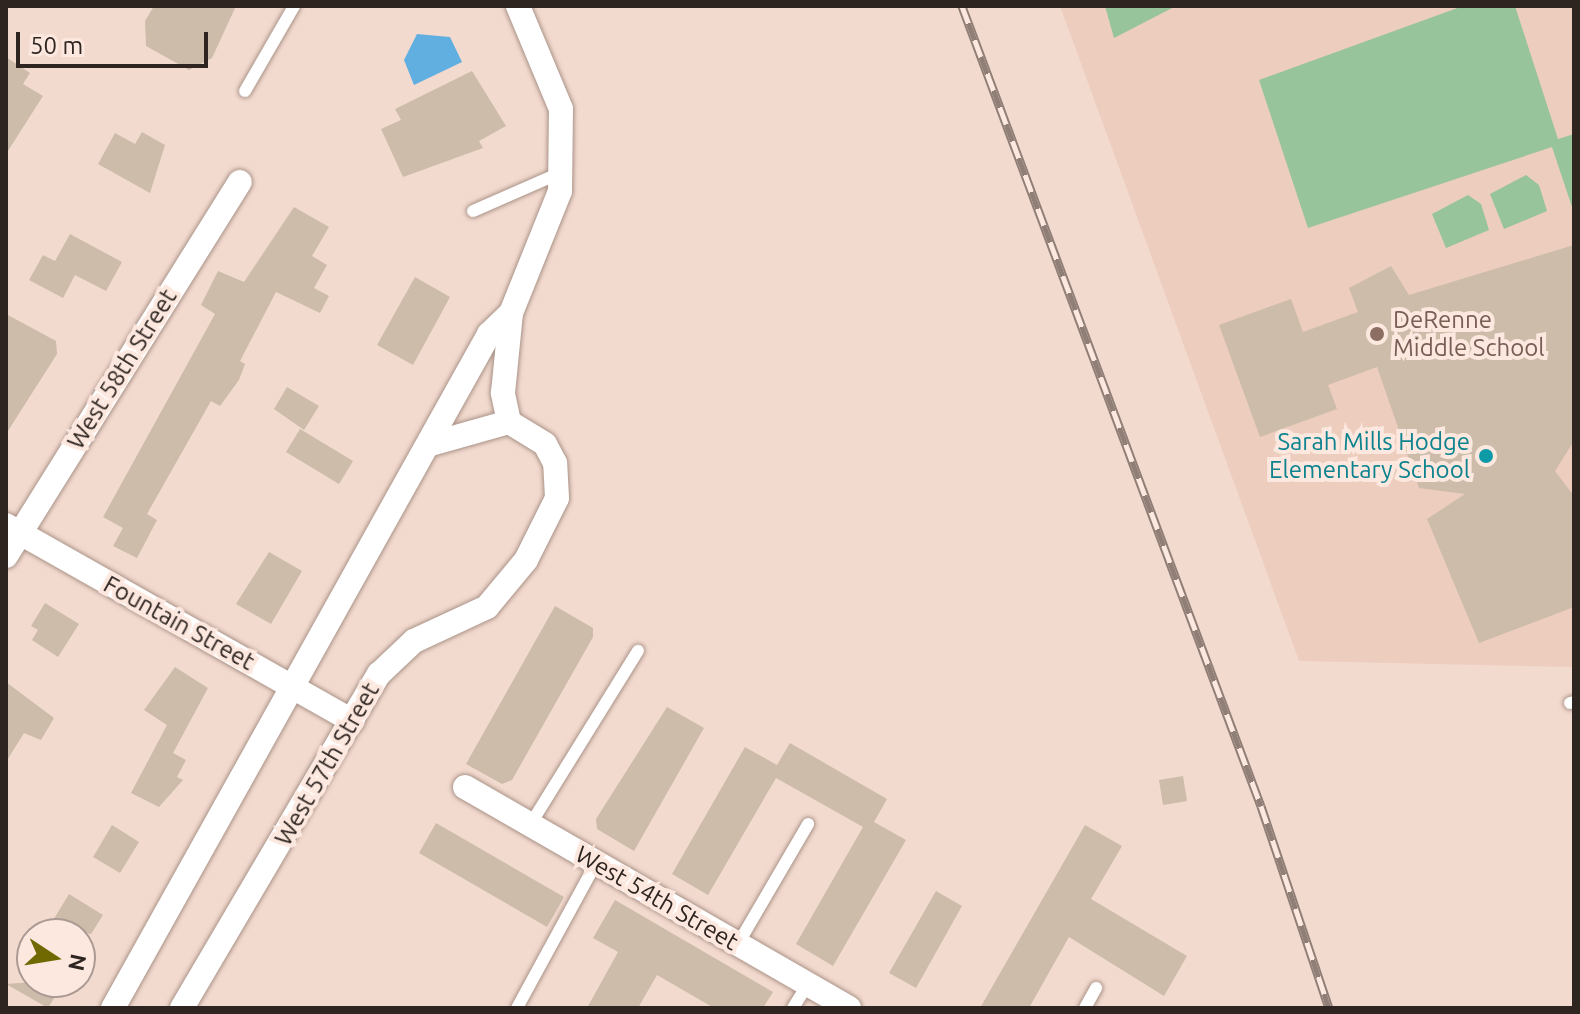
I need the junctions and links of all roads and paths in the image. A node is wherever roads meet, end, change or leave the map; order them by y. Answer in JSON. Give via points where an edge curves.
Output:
{"nodes":[{"id":1,"x":294,"y":6,"type":"edge"},
{"id":2,"x":518,"y":6,"type":"edge"},
{"id":3,"x":245,"y":91,"type":"dead end"},
{"id":4,"x":560,"y":173,"type":"junction"},
{"id":5,"x":240,"y":182,"type":"dead end"},
{"id":6,"x":473,"y":211,"type":"dead end"},
{"id":7,"x":511,"y":313,"type":"junction"},
{"id":8,"x":509,"y":422,"type":"junction"},
{"id":9,"x":431,"y":444,"type":"junction"},
{"id":10,"x":12,"y":529,"type":"edge"},
{"id":11,"x":6,"y":556,"type":"edge"},
{"id":12,"x":638,"y":651,"type":"dead end"},
{"id":13,"x":294,"y":688,"type":"junction"},
{"id":14,"x":352,"y":721,"type":"junction"},
{"id":15,"x":465,"y":787,"type":"dead end"},
{"id":16,"x":808,"y":824,"type":"dead end"},
{"id":17,"x":530,"y":825,"type":"junction"},
{"id":18,"x":596,"y":863,"type":"junction"},
{"id":19,"x":738,"y":944,"type":"junction"},
{"id":20,"x":808,"y":984,"type":"junction"},
{"id":21,"x":1096,"y":988,"type":"dead end"},
{"id":22,"x":113,"y":1008,"type":"edge"},
{"id":23,"x":182,"y":1008,"type":"edge"},
{"id":24,"x":517,"y":1008,"type":"edge"},
{"id":25,"x":793,"y":1008,"type":"edge"},
{"id":26,"x":849,"y":1008,"type":"edge"},
{"id":27,"x":1085,"y":1008,"type":"edge"}],
"edges":[{"from":1,"to":3,"type":"lane"},
{"from":2,"to":4,"type":"street","via":[[561,109]]},
{"from":4,"to":6,"type":"lane"},
{"from":4,"to":7,"type":"street","via":[[536,261]]},
{"from":5,"to":10,"type":"street","name":"West 58th Street"},
{"from":7,"to":8,"type":"street","via":[[503,393]]},
{"from":7,"to":9,"type":"street","via":[[489,334]]},
{"from":8,"to":9,"type":"street"},
{"from":8,"to":14,"type":"street","name":"West 57th Street","via":[[545,444],[555,463],[557,498],[526,560],[487,607],[414,641],[379,674]]},
{"from":9,"to":13,"type":"street"},
{"from":10,"to":11,"type":"street","name":"West 58th Street"},
{"from":10,"to":13,"type":"street","name":"Fountain Street"},
{"from":12,"to":17,"type":"lane"},
{"from":13,"to":14,"type":"street","name":"Fountain Street"},
{"from":13,"to":22,"type":"street"},
{"from":14,"to":23,"type":"street","name":"West 57th Street"},
{"from":15,"to":17,"type":"street","name":"West 54th Street"},
{"from":16,"to":19,"type":"lane"},
{"from":17,"to":18,"type":"street","name":"West 54th Street"},
{"from":18,"to":19,"type":"street","name":"West 54th Street"},
{"from":18,"to":24,"type":"lane"},
{"from":19,"to":20,"type":"street","name":"West 54th Street"},
{"from":20,"to":25,"type":"lane"},
{"from":20,"to":26,"type":"street","name":"West 54th Street"},
{"from":21,"to":27,"type":"lane"}]}
